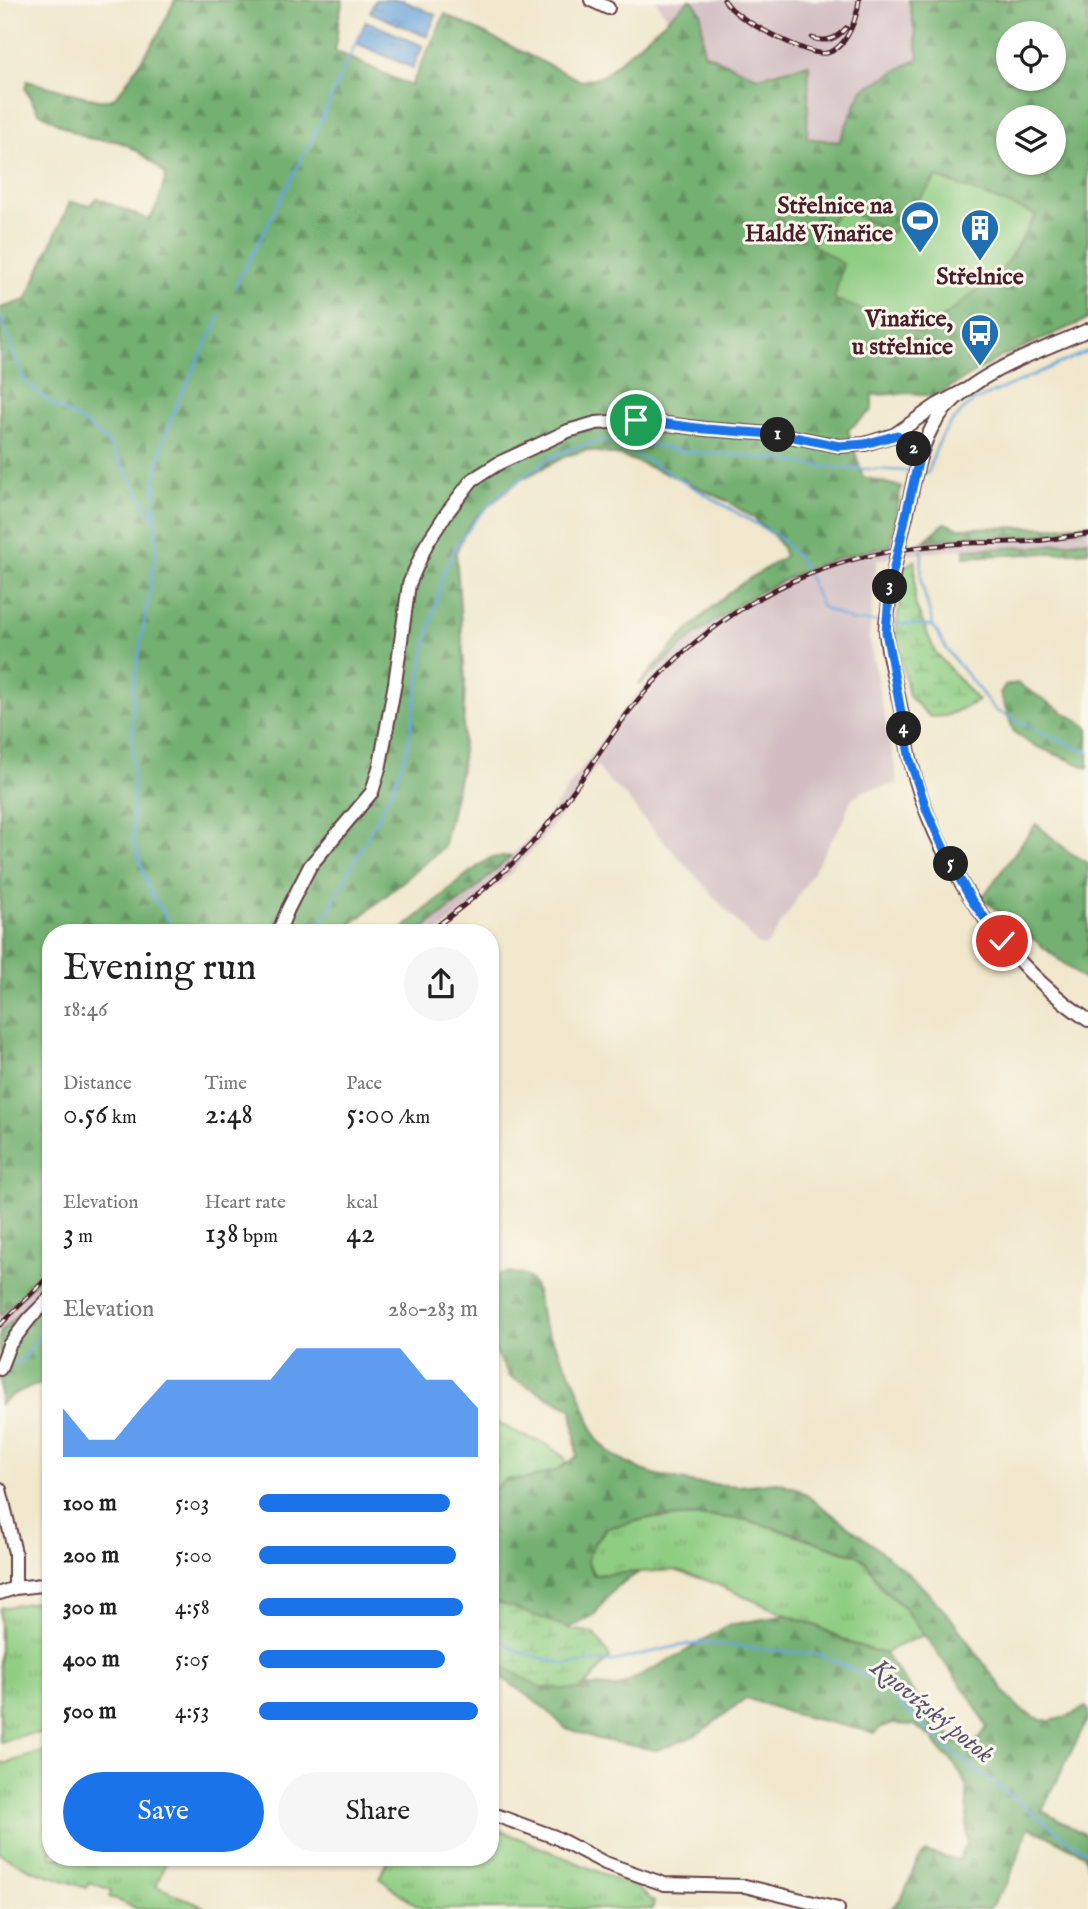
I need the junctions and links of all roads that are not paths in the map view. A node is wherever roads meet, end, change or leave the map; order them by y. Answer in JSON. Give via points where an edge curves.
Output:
{"nodes":[{"id":1,"x":591,"y":0,"type":"edge"},
{"id":2,"x":608,"y":8,"type":"dead end"},
{"id":3,"x":1088,"y":330,"type":"edge"},
{"id":4,"x":965,"y":390,"type":"junction"},
{"id":5,"x":894,"y":435,"type":"junction"},
{"id":6,"x":918,"y":462,"type":"junction"},
{"id":7,"x":282,"y":924,"type":"edge"},
{"id":8,"x":1088,"y":1020,"type":"edge"},
{"id":9,"x":42,"y":1306,"type":"edge"},
{"id":10,"x":0,"y":1369,"type":"edge"},
{"id":11,"x":0,"y":1489,"type":"edge"},
{"id":12,"x":42,"y":1585,"type":"edge"},
{"id":13,"x":15,"y":1588,"type":"junction"},
{"id":14,"x":0,"y":1593,"type":"edge"},
{"id":15,"x":499,"y":1816,"type":"edge"},
{"id":16,"x":838,"y":1909,"type":"edge"}],
"edges":[{"from":1,"to":2,"type":"street"},
{"from":3,"to":4,"type":"street"},
{"from":4,"to":5,"type":"street"},
{"from":4,"to":6,"type":"street","via":[[937,418]]},
{"from":5,"to":6,"type":"street","via":[[906,440]]},
{"from":5,"to":7,"type":"street","via":[[839,446],[784,435],[636,420],[596,423],[499,463],[472,480],[426,545],[409,584],[395,683],[372,792],[310,866]]},
{"from":6,"to":8,"type":"street","via":[[890,585],[886,632],[910,760],[948,858],[972,901],[1029,972]]},
{"from":9,"to":10,"type":"street","via":[[9,1345]]},
{"from":11,"to":13,"type":"street","via":[[15,1553]]},
{"from":12,"to":13,"type":"street"},
{"from":13,"to":14,"type":"street"},
{"from":15,"to":16,"type":"street","via":[[664,1884],[746,1886]]}]}
